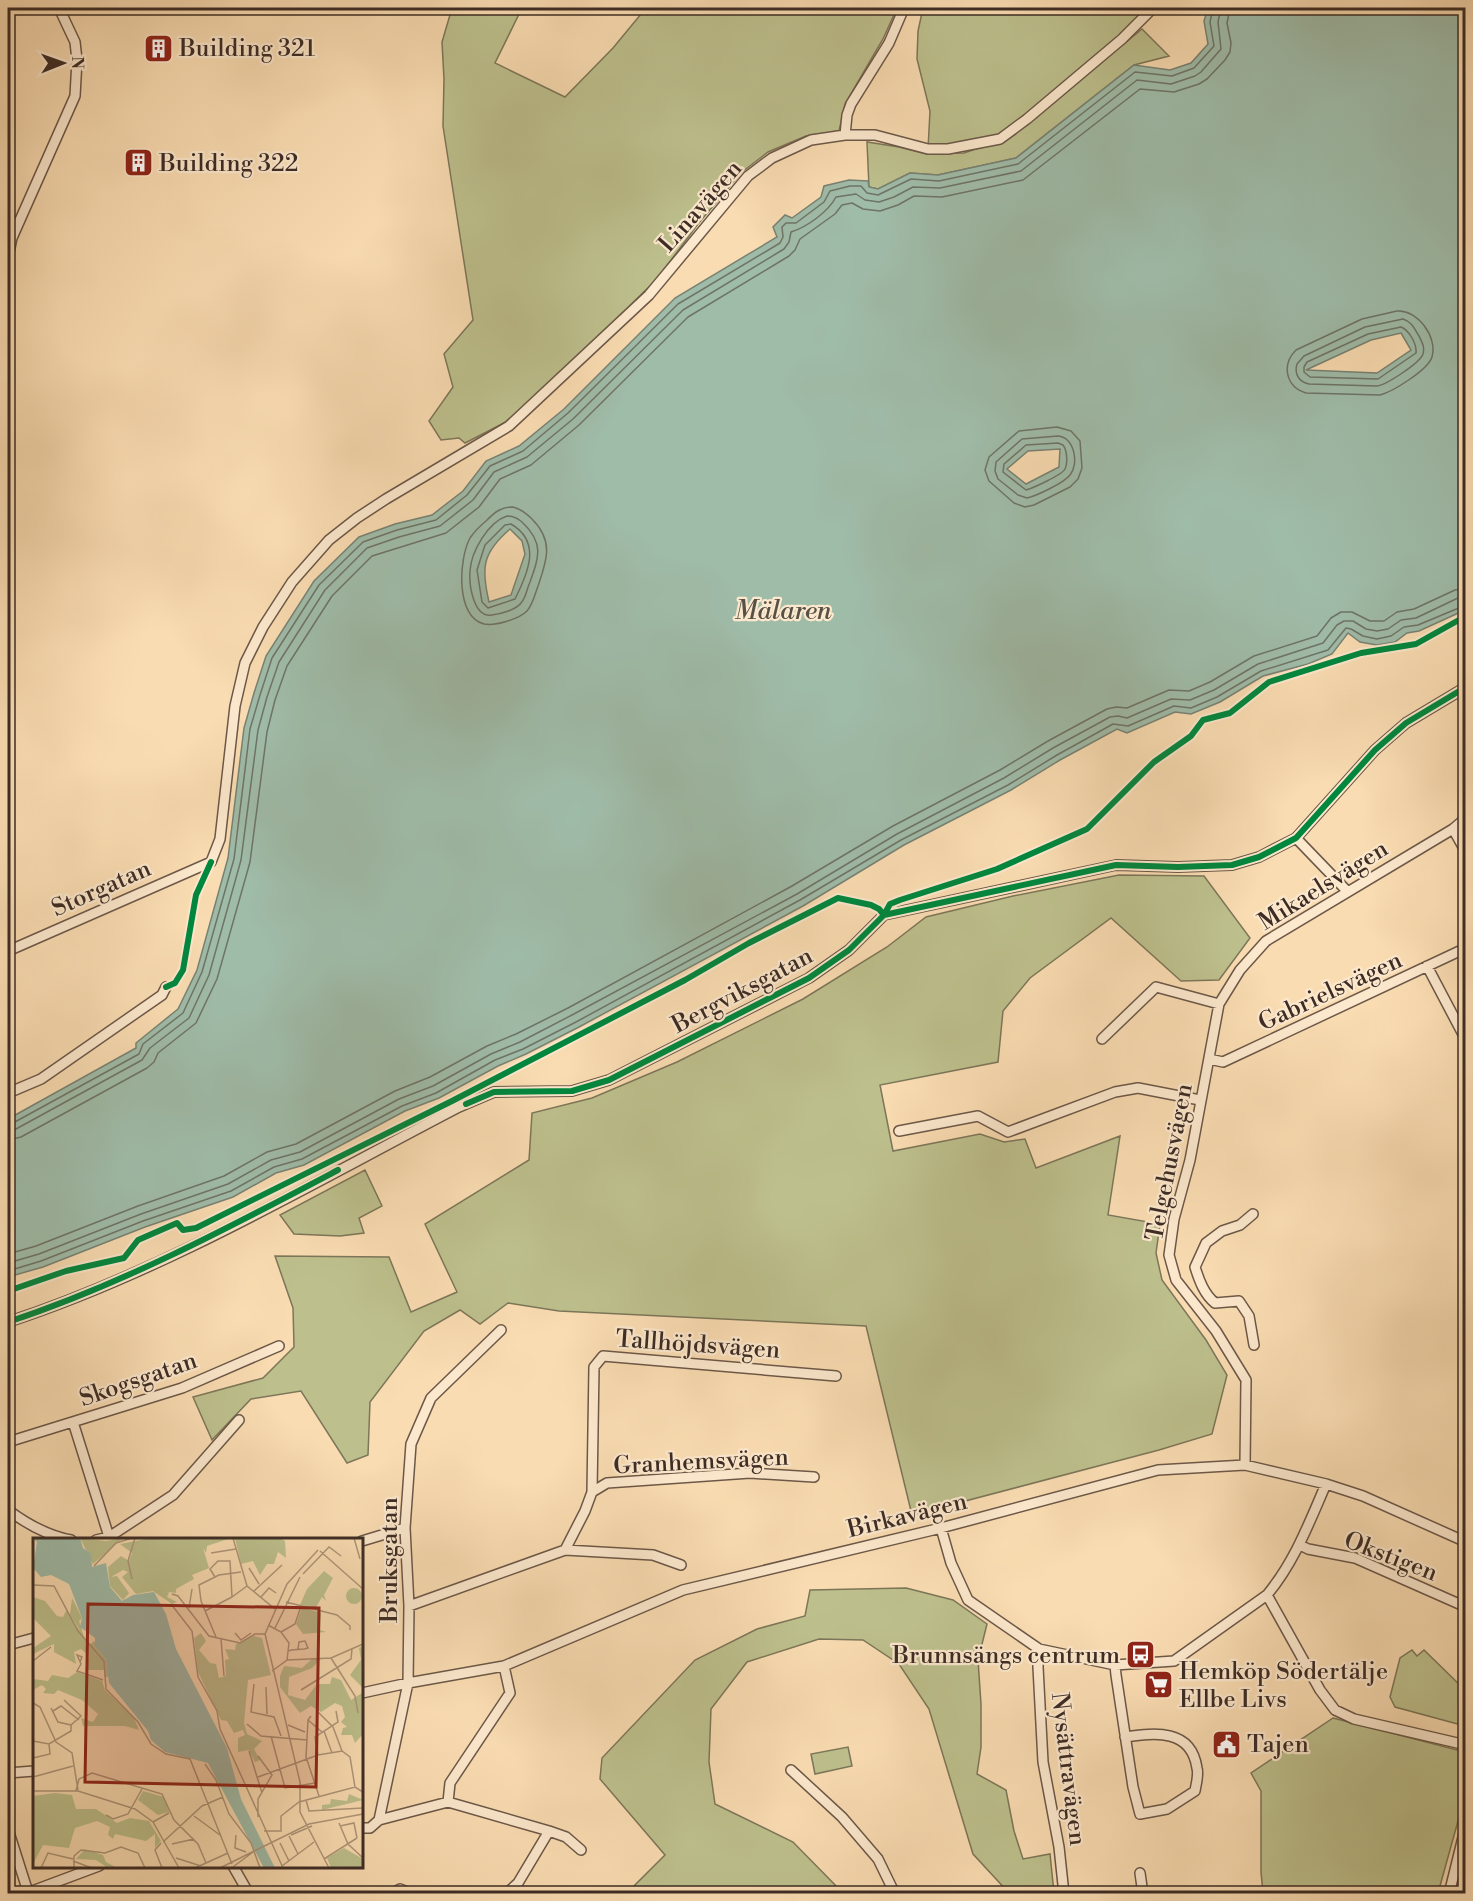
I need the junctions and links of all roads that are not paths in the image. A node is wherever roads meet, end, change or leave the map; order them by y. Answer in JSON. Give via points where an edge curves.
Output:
{"nodes":[{"id":1,"x":59,"y":8,"type":"edge"},
{"id":2,"x":904,"y":8,"type":"edge"},
{"id":3,"x":1152,"y":8,"type":"edge"},
{"id":4,"x":845,"y":135,"type":"junction"},
{"id":5,"x":8,"y":257,"type":"edge"},
{"id":6,"x":8,"y":307,"type":"edge"},
{"id":7,"x":8,"y":319,"type":"edge"},
{"id":8,"x":1466,"y":687,"type":"edge"},
{"id":9,"x":1466,"y":818,"type":"edge"},
{"id":10,"x":1453,"y":829,"type":"junction"},
{"id":11,"x":1466,"y":833,"type":"edge"},
{"id":12,"x":1296,"y":838,"type":"junction"},
{"id":13,"x":1466,"y":852,"type":"edge"},
{"id":14,"x":211,"y":862,"type":"joint"},
{"id":15,"x":1347,"y":891,"type":"junction"},
{"id":16,"x":1466,"y":948,"type":"edge"},
{"id":17,"x":8,"y":951,"type":"edge"},
{"id":18,"x":1427,"y":966,"type":"junction"},
{"id":19,"x":166,"y":987,"type":"dead end"},
{"id":20,"x":1220,"y":1004,"type":"junction"},
{"id":21,"x":1102,"y":1039,"type":"dead end"},
{"id":22,"x":1466,"y":1040,"type":"edge"},
{"id":23,"x":1209,"y":1059,"type":"junction"},
{"id":24,"x":8,"y":1093,"type":"edge"},
{"id":25,"x":1200,"y":1100,"type":"junction"},
{"id":26,"x":899,"y":1131,"type":"dead end"},
{"id":27,"x":1253,"y":1214,"type":"dead end"},
{"id":28,"x":8,"y":1322,"type":"edge"},
{"id":29,"x":501,"y":1330,"type":"dead end"},
{"id":30,"x":1254,"y":1345,"type":"dead end"},
{"id":31,"x":279,"y":1346,"type":"dead end"},
{"id":32,"x":836,"y":1376,"type":"dead end"},
{"id":33,"x":239,"y":1420,"type":"dead end"},
{"id":34,"x":73,"y":1422,"type":"junction"},
{"id":35,"x":8,"y":1442,"type":"edge"},
{"id":36,"x":1245,"y":1465,"type":"junction"},
{"id":37,"x":814,"y":1477,"type":"dead end"},
{"id":38,"x":1326,"y":1484,"type":"junction"},
{"id":39,"x":592,"y":1492,"type":"junction"},
{"id":40,"x":8,"y":1510,"type":"edge"},
{"id":41,"x":405,"y":1528,"type":"junction"},
{"id":42,"x":941,"y":1528,"type":"junction"},
{"id":43,"x":1466,"y":1530,"type":"edge"},
{"id":44,"x":59,"y":1538,"type":"edge"},
{"id":45,"x":110,"y":1538,"type":"edge"},
{"id":46,"x":1462,"y":1540,"type":"edge"},
{"id":47,"x":363,"y":1541,"type":"edge"},
{"id":48,"x":1300,"y":1545,"type":"junction"},
{"id":49,"x":565,"y":1550,"type":"junction"},
{"id":50,"x":681,"y":1565,"type":"dead end"},
{"id":51,"x":1268,"y":1595,"type":"junction"},
{"id":52,"x":409,"y":1606,"type":"junction"},
{"id":53,"x":1466,"y":1607,"type":"edge"},
{"id":54,"x":33,"y":1638,"type":"edge"},
{"id":55,"x":8,"y":1645,"type":"edge"},
{"id":56,"x":1039,"y":1649,"type":"junction"},
{"id":57,"x":1115,"y":1665,"type":"junction"},
{"id":58,"x":504,"y":1666,"type":"junction"},
{"id":59,"x":408,"y":1683,"type":"junction"},
{"id":60,"x":363,"y":1693,"type":"edge"},
{"id":61,"x":1125,"y":1737,"type":"junction"},
{"id":62,"x":1466,"y":1745,"type":"edge"},
{"id":63,"x":791,"y":1770,"type":"dead end"},
{"id":64,"x":33,"y":1771,"type":"edge"},
{"id":65,"x":8,"y":1773,"type":"edge"},
{"id":66,"x":448,"y":1802,"type":"junction"},
{"id":67,"x":379,"y":1820,"type":"junction"},
{"id":68,"x":1466,"y":1825,"type":"edge"},
{"id":69,"x":363,"y":1828,"type":"edge"},
{"id":70,"x":8,"y":1829,"type":"edge"},
{"id":71,"x":549,"y":1831,"type":"junction"},
{"id":72,"x":581,"y":1850,"type":"dead end"},
{"id":73,"x":94,"y":1868,"type":"edge"},
{"id":74,"x":234,"y":1868,"type":"edge"},
{"id":75,"x":1140,"y":1873,"type":"dead end"},
{"id":76,"x":410,"y":1892,"type":"edge"},
{"id":77,"x":26,"y":1893,"type":"edge"},
{"id":78,"x":249,"y":1893,"type":"edge"},
{"id":79,"x":390,"y":1893,"type":"edge"},
{"id":80,"x":506,"y":1893,"type":"edge"},
{"id":81,"x":895,"y":1893,"type":"edge"},
{"id":82,"x":1064,"y":1893,"type":"edge"},
{"id":83,"x":1143,"y":1893,"type":"edge"},
{"id":84,"x":1449,"y":1893,"type":"edge"}],
"edges":[{"from":1,"to":5,"type":"street","via":[[75,42],[75,96],[12,238]]},
{"from":2,"to":4,"type":"street","via":[[889,43],[851,104]]},
{"from":3,"to":4,"type":"street","name":"Linavägen","via":[[1122,39],[1000,139],[979,145],[928,149],[875,135]]},
{"from":4,"to":14,"type":"street","name":"Linavägen","via":[[811,140],[788,149],[748,176],[649,295],[509,426],[367,512],[329,540],[292,582],[245,663],[235,706],[220,839]]},
{"from":6,"to":7,"type":"street"},
{"from":8,"to":12,"type":"street","name":"Bergviksgatan","via":[[1406,723],[1376,750]]},
{"from":9,"to":10,"type":"street","name":"Mikaelsvägen"},
{"from":10,"to":11,"type":"street"},
{"from":10,"to":13,"type":"street"},
{"from":10,"to":15,"type":"street","name":"Mikaelsvägen"},
{"from":12,"to":15,"type":"street"},
{"from":12,"to":28,"type":"street","name":"Bergviksgatan","via":[[1236,864],[1116,865],[884,915],[849,950],[808,978],[609,1080],[572,1091],[494,1092],[179,1252]]},
{"from":14,"to":17,"type":"street","name":"Storgatan"},
{"from":15,"to":20,"type":"street","name":"Mikaelsvägen","via":[[1266,941],[1240,970]]},
{"from":16,"to":18,"type":"street","name":"Gabrielsvägen"},
{"from":18,"to":22,"type":"street"},
{"from":18,"to":23,"type":"street","name":"Gabrielsvägen","via":[[1223,1062]]},
{"from":19,"to":24,"type":"street","via":[[162,995],[41,1080]]},
{"from":20,"to":21,"type":"street","via":[[1156,987]]},
{"from":20,"to":23,"type":"street","name":"Mikaelsvägen"},
{"from":23,"to":25,"type":"street","name":"Telgehusvägen"},
{"from":25,"to":26,"type":"street","via":[[1138,1088],[1115,1092],[1008,1132],[978,1116]]},
{"from":25,"to":36,"type":"street","name":"Telgehusvägen","via":[[1169,1255],[1176,1280],[1216,1331],[1246,1380]]},
{"from":27,"to":30,"type":"street","via":[[1206,1243],[1195,1267],[1212,1301],[1239,1301],[1249,1316]]},
{"from":29,"to":41,"type":"street","name":"Bruksgatan","via":[[432,1398],[411,1444]]},
{"from":31,"to":34,"type":"street","name":"Skogsgatan","via":[[182,1388]]},
{"from":32,"to":39,"type":"street","name":"Tallhöjdsvägen","via":[[603,1356],[594,1367]]},
{"from":33,"to":45,"type":"street","via":[[173,1495]]},
{"from":34,"to":35,"type":"street","name":"Skogsgatan"},
{"from":34,"to":45,"type":"street"},
{"from":36,"to":38,"type":"street","name":"Birkavägen"},
{"from":36,"to":42,"type":"street","name":"Birkavägen","via":[[1158,1470]]},
{"from":37,"to":39,"type":"street","name":"Granhemsvägen","via":[[750,1473],[607,1483]]},
{"from":38,"to":46,"type":"street","name":"Birkavägen"},
{"from":38,"to":48,"type":"street"},
{"from":39,"to":49,"type":"street","name":"Tallhöjdsvägen"},
{"from":40,"to":44,"type":"street"},
{"from":41,"to":47,"type":"street"},
{"from":41,"to":52,"type":"street","name":"Bruksgatan"},
{"from":42,"to":56,"type":"street","via":[[968,1600]]},
{"from":42,"to":58,"type":"street","name":"Birkavägen","via":[[683,1590]]},
{"from":43,"to":46,"type":"street"},
{"from":48,"to":51,"type":"street"},
{"from":48,"to":53,"type":"street","name":"Okstigen","via":[[1355,1558]]},
{"from":49,"to":50,"type":"street","via":[[653,1554]]},
{"from":49,"to":52,"type":"street"},
{"from":51,"to":57,"type":"street","via":[[1174,1661]]},
{"from":51,"to":62,"type":"street","via":[[1335,1710],[1354,1719]]},
{"from":52,"to":59,"type":"street","name":"Bruksgatan"},
{"from":54,"to":55,"type":"street"},
{"from":56,"to":57,"type":"street"},
{"from":56,"to":82,"type":"street","name":"Nysättravägen","via":[[1043,1762]]},
{"from":57,"to":61,"type":"street"},
{"from":58,"to":59,"type":"street","name":"Birkavägen"},
{"from":58,"to":66,"type":"street","via":[[510,1693],[450,1783]]},
{"from":59,"to":60,"type":"street","name":"Birkavägen"},
{"from":59,"to":67,"type":"street","name":"Bruksgatan"},
{"from":61,"to":61,"type":"street","via":[[1140,1814],[1167,1809],[1195,1791],[1198,1768],[1189,1746],[1170,1734]]},
{"from":63,"to":81,"type":"street","via":[[842,1817],[878,1859]]},
{"from":64,"to":65,"type":"street"},
{"from":66,"to":67,"type":"street"},
{"from":66,"to":71,"type":"street"},
{"from":67,"to":69,"type":"street","via":[[370,1828]]},
{"from":68,"to":84,"type":"street"},
{"from":70,"to":77,"type":"street"},
{"from":71,"to":72,"type":"street","via":[[566,1837]]},
{"from":71,"to":80,"type":"street","via":[[518,1883]]},
{"from":73,"to":77,"type":"street"},
{"from":74,"to":78,"type":"street"},
{"from":75,"to":83,"type":"street"},
{"from":76,"to":79,"type":"street","via":[[400,1889]]}]}
